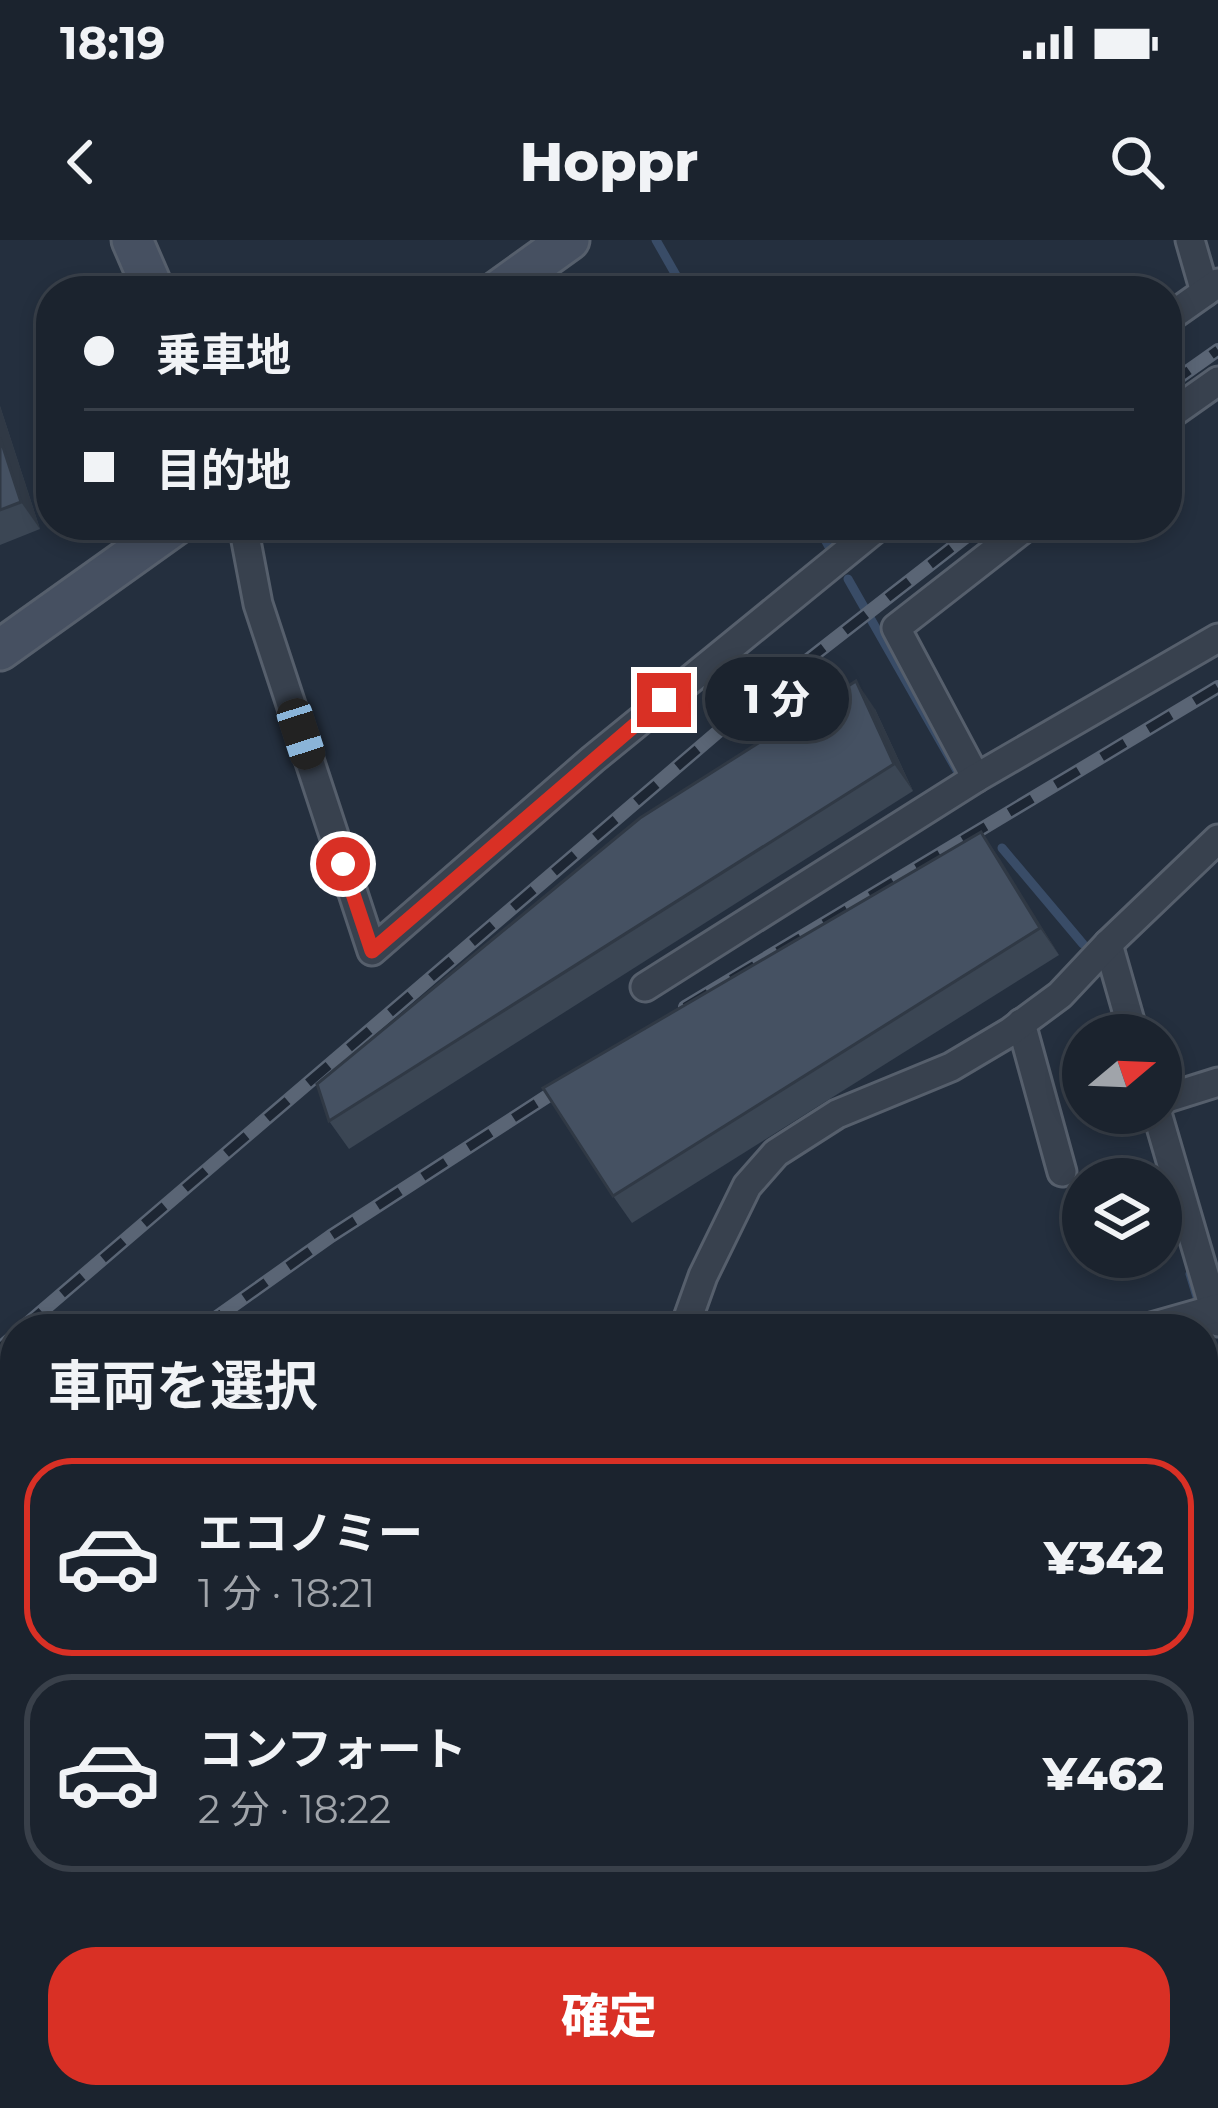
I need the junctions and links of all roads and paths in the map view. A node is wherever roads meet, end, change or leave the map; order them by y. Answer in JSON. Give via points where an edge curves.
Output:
{"nodes":[{"id":1,"x":132,"y":240,"type":"edge"},
{"id":2,"x":569,"y":240,"type":"edge"},
{"id":3,"x":1190,"y":240,"type":"edge"},
{"id":4,"x":148,"y":276,"type":"edge"},
{"id":5,"x":519,"y":276,"type":"edge"},
{"id":6,"x":1211,"y":288,"type":"edge"},
{"id":7,"x":1182,"y":308,"type":"edge"},
{"id":8,"x":1218,"y":381,"type":"edge"},
{"id":9,"x":1182,"y":406,"type":"edge"},
{"id":10,"x":154,"y":540,"type":"edge"},
{"id":11,"x":246,"y":540,"type":"edge"},
{"id":12,"x":862,"y":540,"type":"edge"},
{"id":13,"x":1009,"y":540,"type":"edge"},
{"id":14,"x":1218,"y":638,"type":"edge"},
{"id":15,"x":0,"y":650,"type":"edge"},
{"id":16,"x":976,"y":778,"type":"junction"},
{"id":17,"x":1218,"y":839,"type":"edge"},
{"id":18,"x":1108,"y":944,"type":"junction"},
{"id":19,"x":645,"y":987,"type":"dead end"},
{"id":20,"x":1128,"y":1014,"type":"edge"},
{"id":21,"x":1021,"y":1023,"type":"junction"},
{"id":22,"x":1218,"y":1082,"type":"edge"},
{"id":23,"x":1182,"y":1093,"type":"edge"},
{"id":24,"x":1163,"y":1134,"type":"edge"},
{"id":25,"x":1062,"y":1172,"type":"dead end"},
{"id":26,"x":1217,"y":1313,"type":"edge"},
{"id":27,"x":689,"y":1314,"type":"edge"}],
"edges":[{"from":1,"to":4,"type":"main road"},
{"from":2,"to":5,"type":"main road"},
{"from":3,"to":6,"type":"street"},
{"from":6,"to":7,"type":"street"},
{"from":8,"to":9,"type":"street"},
{"from":10,"to":15,"type":"main road"},
{"from":11,"to":12,"type":"street","via":[[258,604],[372,951]]},
{"from":13,"to":16,"type":"street","via":[[896,628]]},
{"from":14,"to":16,"type":"street"},
{"from":16,"to":19,"type":"street"},
{"from":17,"to":18,"type":"street"},
{"from":18,"to":20,"type":"street"},
{"from":18,"to":21,"type":"street"},
{"from":21,"to":25,"type":"street"},
{"from":21,"to":27,"type":"street","via":[[951,1067],[837,1114],[776,1153],[747,1186]]},
{"from":22,"to":23,"type":"street"},
{"from":24,"to":26,"type":"street"}]}
